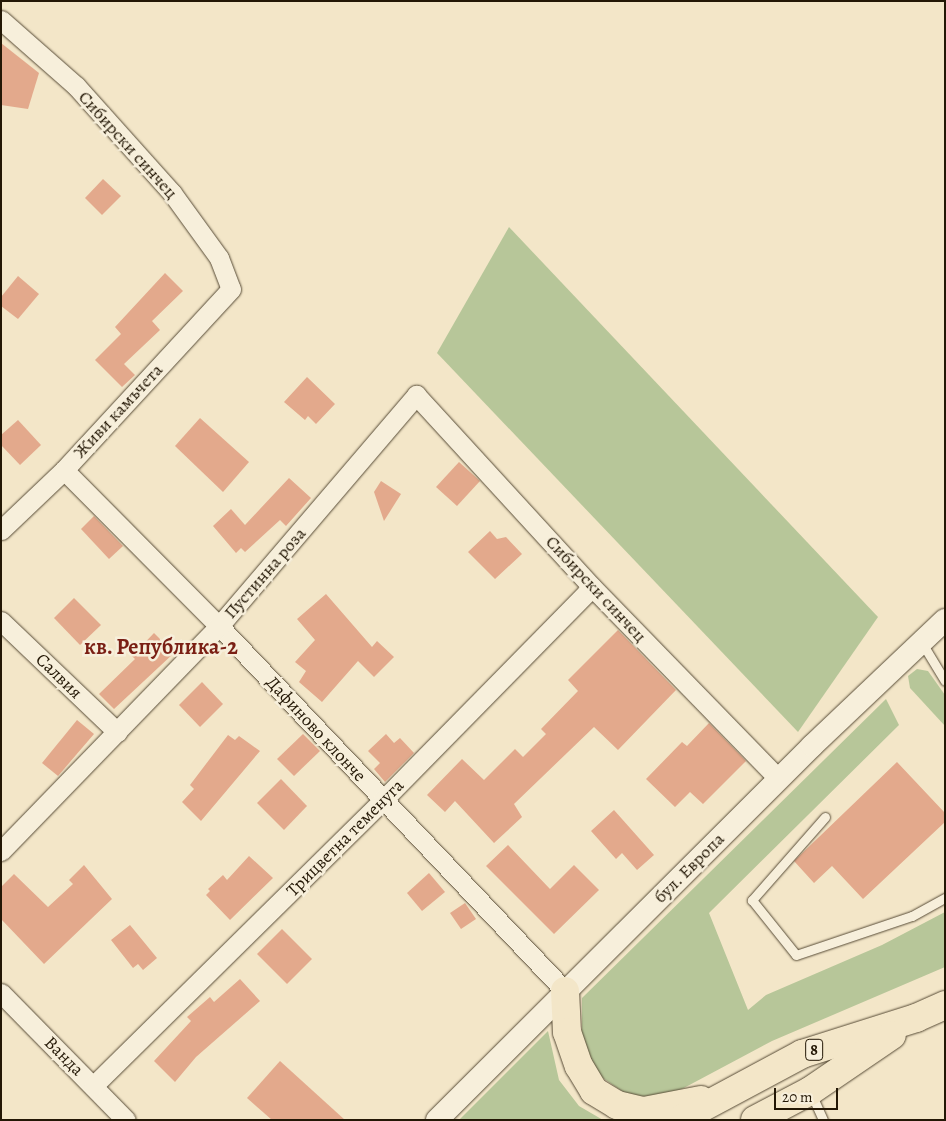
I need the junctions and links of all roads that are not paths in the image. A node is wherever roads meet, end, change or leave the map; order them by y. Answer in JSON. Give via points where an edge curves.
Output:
{"nodes":[{"id":1,"x":1,"y":20,"type":"edge"},
{"id":2,"x":231,"y":289,"type":"joint"},
{"id":3,"x":416,"y":395,"type":"joint"},
{"id":4,"x":64,"y":470,"type":"junction"},
{"id":5,"x":1,"y":530,"type":"edge"},
{"id":6,"x":592,"y":587,"type":"junction"},
{"id":7,"x":1,"y":620,"type":"edge"},
{"id":8,"x":945,"y":620,"type":"edge"},
{"id":9,"x":219,"y":626,"type":"junction"},
{"id":10,"x":922,"y":643,"type":"junction"},
{"id":11,"x":941,"y":671,"type":"edge"},
{"id":12,"x":945,"y":681,"type":"edge"},
{"id":13,"x":117,"y":732,"type":"junction"},
{"id":14,"x":779,"y":780,"type":"junction"},
{"id":15,"x":384,"y":800,"type":"junction"},
{"id":16,"x":825,"y":817,"type":"dead end"},
{"id":17,"x":1,"y":851,"type":"edge"},
{"id":18,"x":945,"y":898,"type":"edge"},
{"id":19,"x":565,"y":991,"type":"junction"},
{"id":20,"x":1,"y":994,"type":"edge"},
{"id":21,"x":945,"y":1005,"type":"edge"},
{"id":22,"x":916,"y":1018,"type":"junction"},
{"id":23,"x":945,"y":1026,"type":"edge"},
{"id":24,"x":871,"y":1049,"type":"junction"},
{"id":25,"x":94,"y":1086,"type":"junction"},
{"id":26,"x":810,"y":1091,"type":"junction"},
{"id":27,"x":718,"y":1097,"type":"junction"},
{"id":28,"x":126,"y":1120,"type":"edge"},
{"id":29,"x":437,"y":1120,"type":"edge"},
{"id":30,"x":679,"y":1120,"type":"edge"},
{"id":31,"x":756,"y":1120,"type":"edge"},
{"id":32,"x":823,"y":1120,"type":"edge"}],
"edges":[{"from":1,"to":2,"type":"street","name":"Сибирски синчец","via":[[76,86],[172,193],[219,258]]},
{"from":2,"to":4,"type":"street","name":"Живи камъчета"},
{"from":3,"to":6,"type":"street","name":"Сибирски синчец"},
{"from":3,"to":9,"type":"street","name":"Пустинна роза"},
{"from":4,"to":5,"type":"street","name":"Живи камъчета"},
{"from":4,"to":9,"type":"street","name":"Дафиново клонче"},
{"from":6,"to":14,"type":"street","name":"Сибирски синчец"},
{"from":6,"to":15,"type":"street","name":"Трицветна теменуга"},
{"from":7,"to":13,"type":"street","name":"Салвия"},
{"from":8,"to":10,"type":"street","name":"бул. Европа"},
{"from":9,"to":13,"type":"street","name":"Пустинна роза"},
{"from":9,"to":15,"type":"street","name":"Дафиново клонче"},
{"from":10,"to":11,"type":"lane"},
{"from":10,"to":14,"type":"street","name":"бул. Европа"},
{"from":11,"to":12,"type":"lane"},
{"from":13,"to":17,"type":"street","name":"Пустинна роза"},
{"from":14,"to":19,"type":"street","name":"бул. Европа"},
{"from":15,"to":19,"type":"street","name":"Дафиново клонче"},
{"from":15,"to":25,"type":"street","name":"Трицветна теменуга"},
{"from":16,"to":18,"type":"lane","via":[[752,900],[796,955],[912,916]]},
{"from":19,"to":27,"type":"main road","via":[[567,1032],[579,1066],[594,1091],[616,1106],[644,1111]]},
{"from":19,"to":29,"type":"street","name":"бул. Европа"},
{"from":20,"to":25,"type":"street","name":"Ванда"},
{"from":21,"to":22,"type":"main road","number":"8"},
{"from":22,"to":24,"type":"main road","number":"8"},
{"from":22,"to":27,"type":"main road","number":"8","via":[[802,1054]]},
{"from":23,"to":24,"type":"main road"},
{"from":24,"to":26,"type":"main road","number":"8"},
{"from":25,"to":28,"type":"street","name":"Ванда"},
{"from":26,"to":31,"type":"main road","number":"8"},
{"from":26,"to":32,"type":"lane"},
{"from":27,"to":30,"type":"main road","number":"8"}]}
